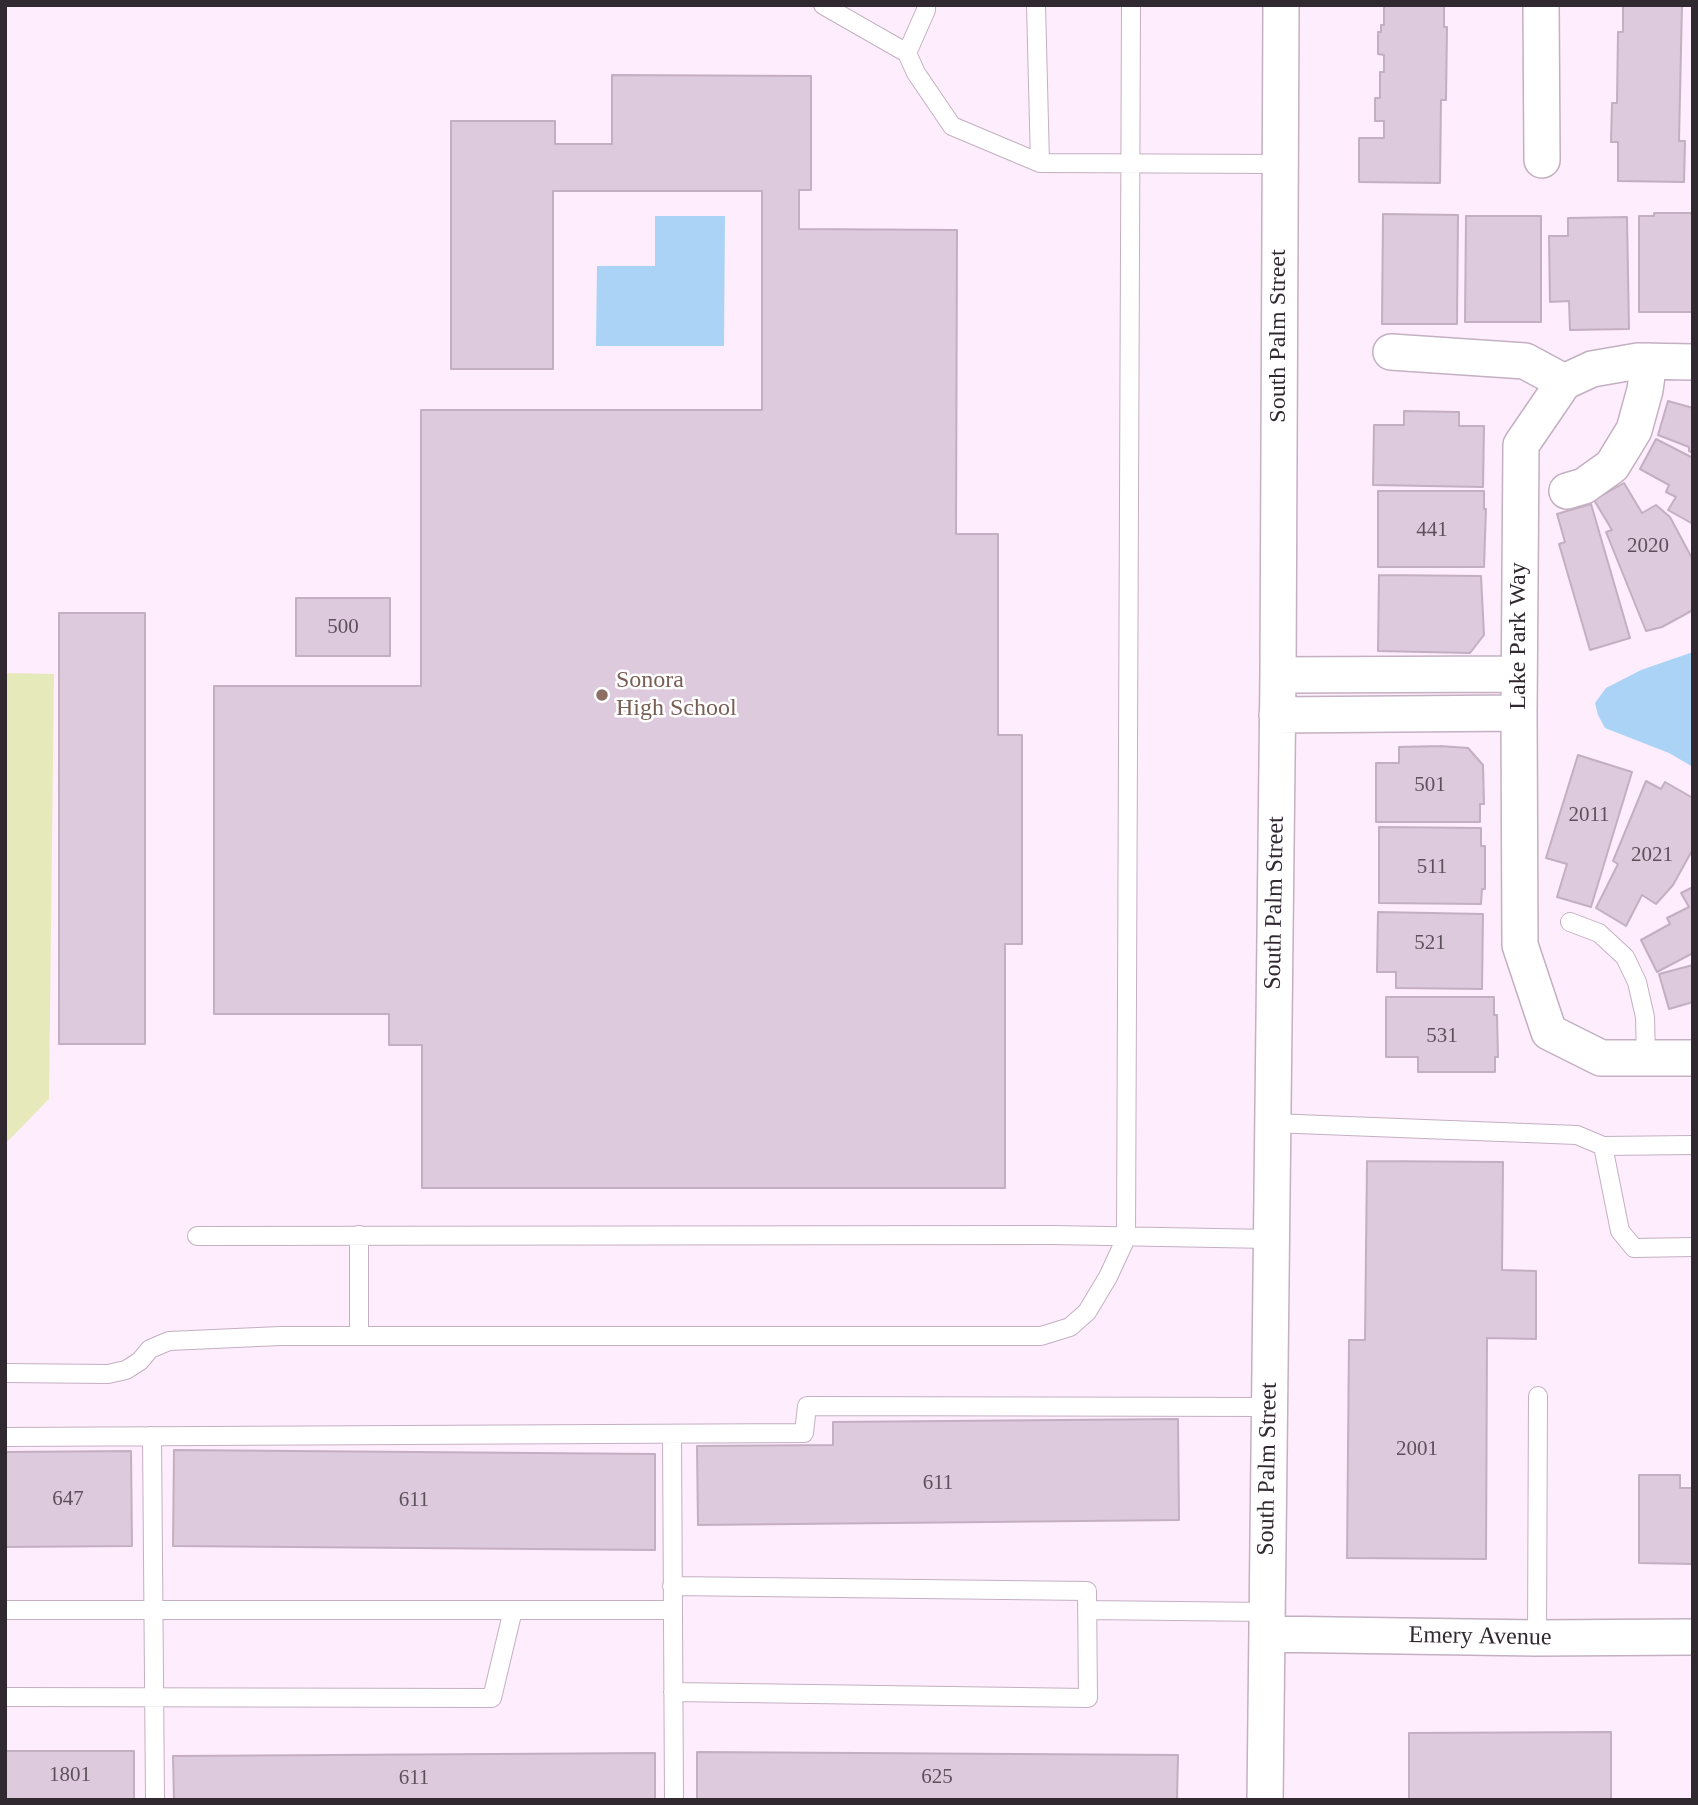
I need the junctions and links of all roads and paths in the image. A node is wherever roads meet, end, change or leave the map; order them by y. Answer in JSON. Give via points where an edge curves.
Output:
{"nodes":[{"id":1,"x":822,"y":5,"type":"edge"},
{"id":2,"x":926,"y":5,"type":"edge"},
{"id":3,"x":1036,"y":5,"type":"edge"},
{"id":4,"x":1131,"y":5,"type":"edge"},
{"id":5,"x":1281,"y":5,"type":"edge"},
{"id":6,"x":1541,"y":5,"type":"edge"},
{"id":7,"x":843,"y":12,"type":"edge"},
{"id":8,"x":906,"y":53,"type":"junction"},
{"id":9,"x":1542,"y":160,"type":"dead end"},
{"id":10,"x":1040,"y":163,"type":"junction"},
{"id":11,"x":1131,"y":163,"type":"junction"},
{"id":12,"x":1280,"y":164,"type":"junction"},
{"id":13,"x":1391,"y":352,"type":"dead end"},
{"id":14,"x":1648,"y":361,"type":"junction"},
{"id":15,"x":1693,"y":362,"type":"edge"},
{"id":16,"x":1564,"y":382,"type":"junction"},
{"id":17,"x":1567,"y":491,"type":"dead end"},
{"id":18,"x":1520,"y":674,"type":"junction"},
{"id":19,"x":1278,"y":675,"type":"junction"},
{"id":20,"x":1519,"y":713,"type":"junction"},
{"id":21,"x":1277,"y":715,"type":"junction"},
{"id":22,"x":1570,"y":922,"type":"dead end"},
{"id":23,"x":1646,"y":1058,"type":"junction"},
{"id":24,"x":1693,"y":1058,"type":"edge"},
{"id":25,"x":1272,"y":1123,"type":"junction"},
{"id":26,"x":1693,"y":1144,"type":"edge"},
{"id":27,"x":1603,"y":1146,"type":"junction"},
{"id":28,"x":359,"y":1235,"type":"junction"},
{"id":29,"x":197,"y":1236,"type":"dead end"},
{"id":30,"x":1126,"y":1238,"type":"junction"},
{"id":31,"x":1270,"y":1239,"type":"junction"},
{"id":32,"x":1693,"y":1247,"type":"edge"},
{"id":33,"x":359,"y":1336,"type":"junction"},
{"id":34,"x":5,"y":1373,"type":"edge"},
{"id":35,"x":1538,"y":1396,"type":"dead end"},
{"id":36,"x":1269,"y":1407,"type":"junction"},
{"id":37,"x":672,"y":1433,"type":"junction"},
{"id":38,"x":152,"y":1436,"type":"junction"},
{"id":39,"x":5,"y":1437,"type":"edge"},
{"id":40,"x":672,"y":1586,"type":"junction"},
{"id":41,"x":1087,"y":1609,"type":"junction"},
{"id":42,"x":5,"y":1610,"type":"edge"},
{"id":43,"x":154,"y":1610,"type":"junction"},
{"id":44,"x":513,"y":1610,"type":"junction"},
{"id":45,"x":672,"y":1610,"type":"junction"},
{"id":46,"x":1267,"y":1623,"type":"junction"},
{"id":47,"x":1693,"y":1637,"type":"edge"},
{"id":48,"x":1537,"y":1638,"type":"junction"},
{"id":49,"x":673,"y":1692,"type":"junction"},
{"id":50,"x":5,"y":1697,"type":"edge"},
{"id":51,"x":154,"y":1698,"type":"junction"},
{"id":52,"x":155,"y":1800,"type":"edge"},
{"id":53,"x":674,"y":1800,"type":"edge"},
{"id":54,"x":1265,"y":1800,"type":"edge"}],
"edges":[{"from":1,"to":7,"type":"lane"},
{"from":2,"to":8,"type":"lane"},
{"from":3,"to":10,"type":"lane"},
{"from":4,"to":11,"type":"lane"},
{"from":5,"to":12,"type":"street","name":"South Palm Street"},
{"from":6,"to":9,"type":"street"},
{"from":7,"to":8,"type":"lane"},
{"from":8,"to":10,"type":"lane","via":[[952,127]]},
{"from":10,"to":11,"type":"lane"},
{"from":11,"to":12,"type":"lane"},
{"from":11,"to":30,"type":"lane"},
{"from":12,"to":19,"type":"street","name":"South Palm Street"},
{"from":13,"to":16,"type":"street","via":[[1525,360]]},
{"from":14,"to":15,"type":"street"},
{"from":14,"to":16,"type":"street","via":[[1592,369]]},
{"from":14,"to":17,"type":"street","via":[[1634,430],[1612,466],[1584,486]]},
{"from":16,"to":18,"type":"street","name":"Lake Park Way","via":[[1521,445]]},
{"from":18,"to":19,"type":"street"},
{"from":18,"to":20,"type":"street","name":"Lake Park Way"},
{"from":19,"to":21,"type":"street","name":"South Palm Street"},
{"from":20,"to":21,"type":"street"},
{"from":20,"to":23,"type":"street","name":"Lake Park Way","via":[[1520,945],[1549,1032],[1601,1058]]},
{"from":21,"to":25,"type":"street","name":"South Palm Street"},
{"from":22,"to":23,"type":"lane","via":[[1599,933],[1625,957],[1645,1017]]},
{"from":23,"to":24,"type":"street"},
{"from":25,"to":27,"type":"lane","via":[[1577,1135]]},
{"from":25,"to":31,"type":"street","name":"South Palm Street"},
{"from":26,"to":27,"type":"lane"},
{"from":27,"to":32,"type":"lane","via":[[1620,1231],[1634,1248]]},
{"from":28,"to":29,"type":"lane"},
{"from":28,"to":30,"type":"lane"},
{"from":28,"to":33,"type":"lane"},
{"from":30,"to":31,"type":"lane"},
{"from":30,"to":33,"type":"lane","via":[[1087,1312],[1070,1327],[1041,1336]]},
{"from":31,"to":36,"type":"street","name":"South Palm Street"},
{"from":33,"to":34,"type":"lane","via":[[169,1341],[150,1349],[126,1370],[108,1374]]},
{"from":35,"to":48,"type":"lane"},
{"from":36,"to":37,"type":"lane","via":[[807,1406],[804,1433]]},
{"from":36,"to":46,"type":"street","name":"South Palm Street"},
{"from":37,"to":38,"type":"lane"},
{"from":37,"to":40,"type":"lane"},
{"from":38,"to":39,"type":"lane"},
{"from":38,"to":43,"type":"lane"},
{"from":40,"to":41,"type":"lane","via":[[1087,1591]]},
{"from":40,"to":45,"type":"lane"},
{"from":41,"to":46,"type":"lane"},
{"from":41,"to":49,"type":"lane","via":[[1088,1698]]},
{"from":42,"to":43,"type":"lane"},
{"from":43,"to":44,"type":"lane"},
{"from":43,"to":51,"type":"lane"},
{"from":44,"to":45,"type":"lane"},
{"from":44,"to":51,"type":"lane","via":[[492,1698]]},
{"from":45,"to":49,"type":"lane"},
{"from":46,"to":48,"type":"street","name":"Emery Avenue"},
{"from":46,"to":54,"type":"street","name":"South Palm Street"},
{"from":47,"to":48,"type":"street","name":"Emery Avenue"},
{"from":49,"to":53,"type":"lane"},
{"from":50,"to":51,"type":"lane"},
{"from":51,"to":52,"type":"lane"}]}
